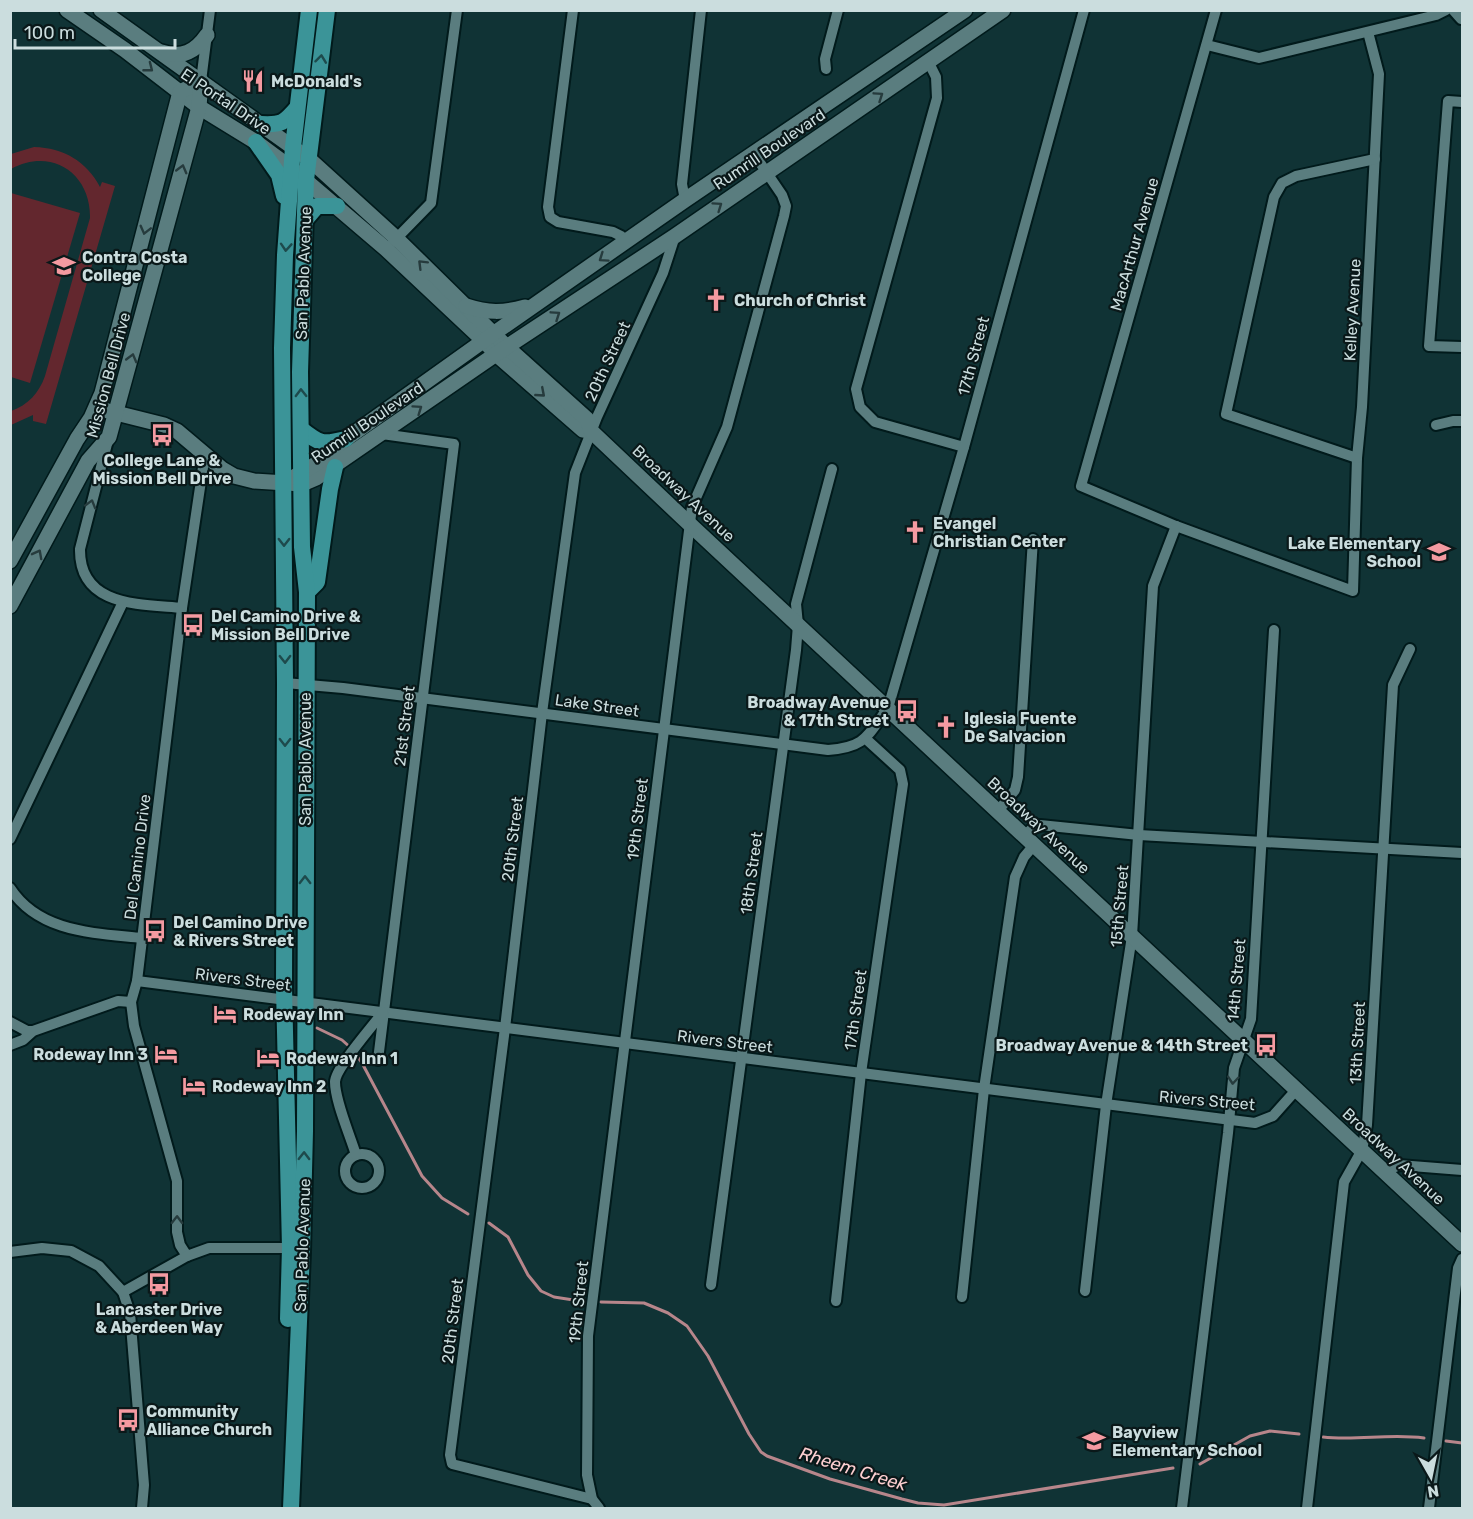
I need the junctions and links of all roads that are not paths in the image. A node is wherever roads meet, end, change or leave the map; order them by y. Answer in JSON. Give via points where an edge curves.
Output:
{"nodes":[{"id":1,"x":67,"y":10,"type":"edge"},
{"id":2,"x":101,"y":10,"type":"edge"},
{"id":3,"x":210,"y":10,"type":"edge"},
{"id":4,"x":309,"y":10,"type":"edge"},
{"id":5,"x":327,"y":10,"type":"edge"},
{"id":6,"x":457,"y":10,"type":"edge"},
{"id":7,"x":573,"y":10,"type":"edge"},
{"id":8,"x":701,"y":10,"type":"edge"},
{"id":9,"x":838,"y":10,"type":"edge"},
{"id":10,"x":965,"y":10,"type":"edge"},
{"id":11,"x":1084,"y":10,"type":"edge"},
{"id":12,"x":1216,"y":10,"type":"edge"},
{"id":13,"x":1446,"y":10,"type":"edge"},
{"id":14,"x":1453,"y":10,"type":"edge"},
{"id":15,"x":1003,"y":11,"type":"edge"},
{"id":16,"x":1461,"y":19,"type":"edge"},
{"id":17,"x":1368,"y":32,"type":"junction"},
{"id":18,"x":207,"y":35,"type":"junction"},
{"id":19,"x":1207,"y":45,"type":"junction"},
{"id":20,"x":160,"y":51,"type":"junction"},
{"id":21,"x":929,"y":63,"type":"junction"},
{"id":22,"x":826,"y":69,"type":"dead end"},
{"id":23,"x":201,"y":81,"type":"junction"},
{"id":24,"x":180,"y":92,"type":"junction"},
{"id":25,"x":1462,"y":102,"type":"edge"},
{"id":26,"x":199,"y":107,"type":"junction"},
{"id":27,"x":297,"y":108,"type":"junction"},
{"id":28,"x":261,"y":124,"type":"junction"},
{"id":29,"x":256,"y":142,"type":"junction"},
{"id":30,"x":293,"y":147,"type":"junction"},
{"id":31,"x":754,"y":154,"type":"junction"},
{"id":32,"x":309,"y":159,"type":"junction"},
{"id":33,"x":1375,"y":159,"type":"junction"},
{"id":34,"x":291,"y":168,"type":"junction"},
{"id":35,"x":766,"y":172,"type":"junction"},
{"id":36,"x":306,"y":180,"type":"junction"},
{"id":37,"x":685,"y":200,"type":"junction"},
{"id":38,"x":337,"y":206,"type":"junction"},
{"id":39,"x":288,"y":218,"type":"junction"},
{"id":40,"x":305,"y":220,"type":"junction"},
{"id":41,"x":675,"y":236,"type":"junction"},
{"id":42,"x":626,"y":242,"type":"junction"},
{"id":43,"x":391,"y":244,"type":"junction"},
{"id":44,"x":657,"y":248,"type":"junction"},
{"id":45,"x":537,"y":304,"type":"junction"},
{"id":46,"x":464,"y":305,"type":"junction"},
{"id":47,"x":489,"y":337,"type":"junction"},
{"id":48,"x":1462,"y":347,"type":"edge"},
{"id":49,"x":502,"y":351,"type":"junction"},
{"id":50,"x":517,"y":372,"type":"junction"},
{"id":51,"x":463,"y":378,"type":"junction"},
{"id":52,"x":96,"y":408,"type":"junction"},
{"id":53,"x":116,"y":414,"type":"junction"},
{"id":54,"x":1462,"y":421,"type":"edge"},
{"id":55,"x":1436,"y":425,"type":"dead end"},
{"id":56,"x":301,"y":429,"type":"junction"},
{"id":57,"x":591,"y":431,"type":"junction"},
{"id":58,"x":382,"y":434,"type":"junction"},
{"id":59,"x":109,"y":437,"type":"junction"},
{"id":60,"x":346,"y":439,"type":"junction"},
{"id":61,"x":964,"y":447,"type":"junction"},
{"id":62,"x":205,"y":454,"type":"junction"},
{"id":63,"x":1357,"y":458,"type":"junction"},
{"id":64,"x":335,"y":466,"type":"junction"},
{"id":65,"x":832,"y":470,"type":"dead end"},
{"id":66,"x":302,"y":478,"type":"junction"},
{"id":67,"x":284,"y":484,"type":"junction"},
{"id":68,"x":690,"y":525,"type":"junction"},
{"id":69,"x":1176,"y":526,"type":"junction"},
{"id":70,"x":1033,"y":539,"type":"dead end"},
{"id":71,"x":10,"y":561,"type":"edge"},
{"id":72,"x":307,"y":592,"type":"junction"},
{"id":73,"x":123,"y":602,"type":"junction"},
{"id":74,"x":10,"y":606,"type":"edge"},
{"id":75,"x":182,"y":608,"type":"junction"},
{"id":76,"x":798,"y":625,"type":"junction"},
{"id":77,"x":1274,"y":630,"type":"dead end"},
{"id":78,"x":1410,"y":649,"type":"dead end"},
{"id":79,"x":285,"y":683,"type":"junction"},
{"id":80,"x":306,"y":684,"type":"junction"},
{"id":81,"x":423,"y":698,"type":"junction"},
{"id":82,"x":888,"y":708,"type":"junction"},
{"id":83,"x":542,"y":712,"type":"junction"},
{"id":84,"x":664,"y":729,"type":"junction"},
{"id":85,"x":866,"y":739,"type":"junction"},
{"id":86,"x":784,"y":745,"type":"junction"},
{"id":87,"x":998,"y":811,"type":"junction"},
{"id":88,"x":1140,"y":835,"type":"junction"},
{"id":89,"x":10,"y":839,"type":"edge"},
{"id":90,"x":1029,"y":840,"type":"junction"},
{"id":91,"x":1260,"y":843,"type":"junction"},
{"id":92,"x":1383,"y":849,"type":"junction"},
{"id":93,"x":1462,"y":853,"type":"edge"},
{"id":94,"x":10,"y":888,"type":"edge"},
{"id":95,"x":1132,"y":936,"type":"junction"},
{"id":96,"x":142,"y":938,"type":"junction"},
{"id":97,"x":137,"y":981,"type":"junction"},
{"id":98,"x":284,"y":1000,"type":"junction"},
{"id":99,"x":131,"y":1002,"type":"junction"},
{"id":100,"x":306,"y":1002,"type":"junction"},
{"id":101,"x":383,"y":1012,"type":"junction"},
{"id":102,"x":10,"y":1022,"type":"edge"},
{"id":103,"x":505,"y":1028,"type":"junction"},
{"id":104,"x":33,"y":1031,"type":"junction"},
{"id":105,"x":1244,"y":1040,"type":"junction"},
{"id":106,"x":624,"y":1043,"type":"junction"},
{"id":107,"x":10,"y":1045,"type":"edge"},
{"id":108,"x":741,"y":1058,"type":"junction"},
{"id":109,"x":378,"y":1060,"type":"dead end"},
{"id":110,"x":861,"y":1073,"type":"junction"},
{"id":111,"x":984,"y":1089,"type":"junction"},
{"id":112,"x":1297,"y":1089,"type":"junction"},
{"id":113,"x":1106,"y":1105,"type":"junction"},
{"id":114,"x":1229,"y":1120,"type":"junction"},
{"id":115,"x":1362,"y":1150,"type":"junction"},
{"id":116,"x":356,"y":1155,"type":"dead end"},
{"id":117,"x":1462,"y":1170,"type":"edge"},
{"id":118,"x":1385,"y":1172,"type":"junction"},
{"id":119,"x":1462,"y":1244,"type":"edge"},
{"id":120,"x":290,"y":1248,"type":"junction"},
{"id":121,"x":10,"y":1252,"type":"edge"},
{"id":122,"x":187,"y":1256,"type":"junction"},
{"id":123,"x":1462,"y":1259,"type":"edge"},
{"id":124,"x":711,"y":1285,"type":"dead end"},
{"id":125,"x":1085,"y":1291,"type":"dead end"},
{"id":126,"x":123,"y":1292,"type":"junction"},
{"id":127,"x":962,"y":1296,"type":"dead end"},
{"id":128,"x":836,"y":1301,"type":"dead end"},
{"id":129,"x":595,"y":1504,"type":"edge"},
{"id":130,"x":142,"y":1509,"type":"edge"},
{"id":131,"x":279,"y":1509,"type":"edge"},
{"id":132,"x":291,"y":1509,"type":"edge"},
{"id":133,"x":1182,"y":1509,"type":"edge"},
{"id":134,"x":1307,"y":1509,"type":"edge"},
{"id":135,"x":1429,"y":1509,"type":"edge"}],
"edges":[{"from":1,"to":24,"type":"main road","name":"El Portal Drive","one_way":true},
{"from":2,"to":20,"type":"main road","name":"El Portal Drive"},
{"from":3,"to":18,"type":"street","name":"Mission Bell Drive"},
{"from":4,"to":27,"type":"main road","name":"San Pablo Avenue"},
{"from":32,"to":5,"type":"main road","name":"San Pablo Avenue","one_way":true},
{"from":6,"to":43,"type":"street","via":[[431,203]]},
{"from":7,"to":42,"type":"street","via":[[548,207],[550,217],[558,222],[613,232]]},
{"from":8,"to":37,"type":"street","via":[[682,184]]},
{"from":9,"to":22,"type":"street"},
{"from":10,"to":31,"type":"main road","name":"Rumrill Boulevard"},
{"from":11,"to":61,"type":"street","name":"17th Street"},
{"from":12,"to":19,"type":"street","name":"MacArthur Avenue"},
{"from":13,"to":17,"type":"street"},
{"from":14,"to":16,"type":"street"},
{"from":15,"to":21,"type":"main road","name":"Rumrill Boulevard"},
{"from":17,"to":19,"type":"street","via":[[1259,58]]},
{"from":17,"to":33,"type":"street","name":"Kelley Avenue","via":[[1379,74]]},
{"from":18,"to":20,"type":"main road","via":[[191,52],[178,56]]},
{"from":18,"to":23,"type":"street","name":"Mission Bell Drive"},
{"from":19,"to":69,"type":"street","name":"MacArthur Avenue","via":[[1081,486]]},
{"from":20,"to":23,"type":"main road","name":"El Portal Drive"},
{"from":35,"to":21,"type":"main road","name":"Rumrill Boulevard","one_way":true},
{"from":21,"to":61,"type":"street","via":[[936,77],[937,98],[856,389],[860,408],[874,422]]},
{"from":23,"to":24,"type":"main road"},
{"from":23,"to":26,"type":"main road","name":"Mission Bell Drive"},
{"from":23,"to":28,"type":"main road","name":"El Portal Drive"},
{"from":24,"to":26,"type":"main road","name":"El Portal Drive"},
{"from":24,"to":52,"type":"main road","name":"Mission Bell Drive","one_way":true,"via":[[115,349]]},
{"from":25,"to":48,"type":"street","via":[[1448,101],[1429,346]]},
{"from":26,"to":29,"type":"main road","name":"El Portal Drive"},
{"from":53,"to":26,"type":"main road","name":"Mission Bell Drive","one_way":true},
{"from":27,"to":28,"type":"main road","via":[[277,125]]},
{"from":27,"to":30,"type":"main road","name":"San Pablo Avenue"},
{"from":28,"to":30,"type":"main road","name":"El Portal Drive"},
{"from":29,"to":34,"type":"main road","name":"El Portal Drive"},
{"from":29,"to":39,"type":"main road","via":[[279,176]]},
{"from":30,"to":32,"type":"main road","name":"El Portal Drive"},
{"from":30,"to":34,"type":"main road","name":"San Pablo Avenue"},
{"from":31,"to":35,"type":"street","name":"19th Street"},
{"from":31,"to":37,"type":"main road","name":"Rumrill Boulevard"},
{"from":32,"to":36,"type":"main road","name":"San Pablo Avenue"},
{"from":32,"to":43,"type":"main road","name":"Broadway Avenue"},
{"from":33,"to":63,"type":"street","name":"Kelley Avenue"},
{"from":33,"to":63,"type":"street","via":[[1296,176],[1282,183],[1274,197],[1227,414]]},
{"from":34,"to":36,"type":"main road","name":"El Portal Drive"},
{"from":34,"to":39,"type":"main road","name":"San Pablo Avenue"},
{"from":41,"to":35,"type":"main road","name":"Rumrill Boulevard","one_way":true},
{"from":35,"to":68,"type":"street","name":"19th Street","via":[[782,195],[784,216],[727,427],[692,507]]},
{"from":36,"to":38,"type":"main road","name":"Broadway Avenue"},
{"from":36,"to":40,"type":"main road","name":"San Pablo Avenue"},
{"from":37,"to":42,"type":"main road","name":"Rumrill Boulevard"},
{"from":37,"to":44,"type":"main road","via":[[686,214],[661,234]]},
{"from":38,"to":40,"type":"main road","via":[[317,206]]},
{"from":38,"to":43,"type":"main road","name":"Broadway Avenue"},
{"from":39,"to":67,"type":"main road","name":"San Pablo Avenue","one_way":true,"via":[[282,348]]},
{"from":56,"to":40,"type":"main road","name":"San Pablo Avenue","one_way":true},
{"from":41,"to":44,"type":"main road","name":"Rumrill Boulevard"},
{"from":41,"to":57,"type":"street","name":"20th Street","via":[[663,273]]},
{"from":42,"to":45,"type":"main road","name":"Rumrill Boulevard","one_way":true},
{"from":46,"to":43,"type":"main road","name":"Broadway Avenue","one_way":true},
{"from":43,"to":47,"type":"main road","name":"Broadway Avenue"},
{"from":49,"to":44,"type":"main road","name":"Rumrill Boulevard","one_way":true},
{"from":45,"to":46,"type":"main road","via":[[493,313]]},
{"from":45,"to":47,"type":"main road","name":"Rumrill Boulevard"},
{"from":46,"to":47,"type":"main road","name":"Broadway Avenue"},
{"from":47,"to":49,"type":"main road","name":"Broadway Avenue"},
{"from":47,"to":60,"type":"main road","name":"Rumrill Boulevard"},
{"from":49,"to":50,"type":"main road","name":"Broadway Avenue"},
{"from":49,"to":51,"type":"main road","name":"Rumrill Boulevard"},
{"from":49,"to":57,"type":"main road","name":"Broadway Avenue","via":[[587,419]]},
{"from":50,"to":51,"type":"main road","via":[[492,370]]},
{"from":50,"to":57,"type":"main road","name":"Broadway Avenue","one_way":true,"via":[[583,430]]},
{"from":58,"to":51,"type":"main road","name":"Rumrill Boulevard","one_way":true},
{"from":52,"to":53,"type":"main road"},
{"from":52,"to":71,"type":"main road","name":"Mission Bell Drive"},
{"from":53,"to":59,"type":"main road","name":"Mission Bell Drive"},
{"from":53,"to":62,"type":"main road","via":[[164,425]]},
{"from":54,"to":55,"type":"street"},
{"from":56,"to":60,"type":"main road","via":[[327,444]]},
{"from":56,"to":66,"type":"main road","name":"San Pablo Avenue"},
{"from":57,"to":68,"type":"main road","name":"Broadway Avenue"},
{"from":57,"to":83,"type":"street","name":"20th Street","via":[[575,473]]},
{"from":58,"to":64,"type":"main road","name":"Rumrill Boulevard"},
{"from":58,"to":81,"type":"street","name":"21st Street","via":[[454,444]]},
{"from":73,"to":59,"type":"street","name":"Mission Bell Drive","one_way":true,"via":[[95,588],[85,575],[80,558]]},
{"from":74,"to":59,"type":"main road","one_way":true,"via":[[88,461]]},
{"from":60,"to":66,"type":"main road","name":"Rumrill Boulevard"},
{"from":61,"to":82,"type":"street","name":"17th Street"},
{"from":62,"to":67,"type":"main road","via":[[234,476]]},
{"from":62,"to":75,"type":"street","name":"Del Camino Drive"},
{"from":63,"to":69,"type":"street","name":"Kelley Avenue","via":[[1353,591]]},
{"from":64,"to":66,"type":"main road","name":"Rumrill Boulevard"},
{"from":64,"to":72,"type":"main road","via":[[316,582]]},
{"from":65,"to":76,"type":"street","name":"18th Street","via":[[796,604]]},
{"from":66,"to":67,"type":"main road","name":"Rumrill Boulevard"},
{"from":66,"to":72,"type":"main road","name":"San Pablo Avenue"},
{"from":67,"to":79,"type":"main road","name":"San Pablo Avenue","one_way":true},
{"from":68,"to":76,"type":"main road","name":"Broadway Avenue"},
{"from":68,"to":84,"type":"street","name":"19th Street"},
{"from":69,"to":88,"type":"street","name":"15th Street","via":[[1153,586]]},
{"from":70,"to":87,"type":"street","via":[[1018,777],[1016,790]]},
{"from":72,"to":80,"type":"main road","name":"San Pablo Avenue"},
{"from":73,"to":75,"type":"street","name":"Mission Bell Drive"},
{"from":73,"to":89,"type":"street"},
{"from":75,"to":96,"type":"street","name":"Del Camino Drive"},
{"from":76,"to":82,"type":"main road","name":"Broadway Avenue"},
{"from":76,"to":86,"type":"street","name":"18th Street"},
{"from":77,"to":91,"type":"street","name":"14th Street"},
{"from":78,"to":92,"type":"street","name":"13th Street","via":[[1393,685]]},
{"from":79,"to":80,"type":"street","name":"Lake Street"},
{"from":79,"to":98,"type":"main road","name":"San Pablo Avenue","one_way":true},
{"from":80,"to":81,"type":"street","name":"Lake Street"},
{"from":100,"to":80,"type":"main road","name":"San Pablo Avenue","one_way":true},
{"from":81,"to":83,"type":"street","name":"Lake Street"},
{"from":81,"to":101,"type":"street","name":"21st Street"},
{"from":82,"to":85,"type":"street"},
{"from":82,"to":87,"type":"main road","name":"Broadway Avenue"},
{"from":83,"to":84,"type":"street","name":"Lake Street"},
{"from":83,"to":103,"type":"street","name":"20th Street"},
{"from":84,"to":86,"type":"street","name":"Lake Street"},
{"from":84,"to":106,"type":"street","name":"19th Street"},
{"from":85,"to":86,"type":"street","name":"Lake Street","via":[[847,748],[828,750]]},
{"from":85,"to":110,"type":"street","name":"17th Street","via":[[900,770],[903,784]]},
{"from":86,"to":108,"type":"street","name":"18th Street"},
{"from":87,"to":90,"type":"main road","name":"Broadway Avenue"},
{"from":88,"to":90,"type":"street","via":[[1035,826]]},
{"from":88,"to":91,"type":"street"},
{"from":88,"to":95,"type":"street","name":"15th Street"},
{"from":90,"to":95,"type":"main road","name":"Broadway Avenue"},
{"from":90,"to":111,"type":"street","via":[[1015,877]]},
{"from":91,"to":92,"type":"street"},
{"from":91,"to":105,"type":"street","name":"14th Street","via":[[1251,1019]]},
{"from":92,"to":93,"type":"street"},
{"from":92,"to":115,"type":"street","name":"13th Street","via":[[1367,1125]]},
{"from":94,"to":96,"type":"street","via":[[27,908],[50,921],[83,931]]},
{"from":95,"to":105,"type":"main road","name":"Broadway Avenue"},
{"from":95,"to":113,"type":"street","name":"15th Street"},
{"from":96,"to":97,"type":"street","name":"Del Camino Drive"},
{"from":97,"to":98,"type":"street","name":"Rivers Street"},
{"from":97,"to":99,"type":"street","name":"Del Camino Drive"},
{"from":98,"to":100,"type":"street","name":"Rivers Street"},
{"from":98,"to":120,"type":"main road","name":"San Pablo Avenue"},
{"from":99,"to":104,"type":"street","via":[[118,1001]]},
{"from":122,"to":99,"type":"street","name":"Del Camino Drive","one_way":true,"via":[[177,1232],[177,1181],[134,1026]]},
{"from":100,"to":101,"type":"street","name":"Rivers Street"},
{"from":132,"to":100,"type":"main road","name":"San Pablo Avenue","one_way":true,"via":[[302,1252]]},
{"from":101,"to":103,"type":"street","name":"Rivers Street"},
{"from":101,"to":109,"type":"street","name":"21st Street"},
{"from":101,"to":116,"type":"street","name":"21st Street","via":[[340,1067],[335,1080]]},
{"from":102,"to":104,"type":"street"},
{"from":103,"to":106,"type":"street","name":"Rivers Street"},
{"from":103,"to":129,"type":"street","name":"20th Street","via":[[450,1455],[452,1464]]},
{"from":104,"to":107,"type":"street"},
{"from":105,"to":112,"type":"main road","name":"Broadway Avenue"},
{"from":105,"to":114,"type":"street","name":"14th Street","one_way":true,"via":[[1234,1068]]},
{"from":106,"to":108,"type":"street","name":"Rivers Street"},
{"from":106,"to":129,"type":"street","name":"19th Street","via":[[588,1336],[587,1475]]},
{"from":108,"to":110,"type":"street","name":"Rivers Street"},
{"from":108,"to":124,"type":"street","name":"18th Street"},
{"from":110,"to":111,"type":"street","name":"Rivers Street"},
{"from":110,"to":128,"type":"street","name":"17th Street"},
{"from":111,"to":113,"type":"street","name":"Rivers Street"},
{"from":111,"to":127,"type":"street"},
{"from":112,"to":114,"type":"street","name":"Rivers Street","via":[[1274,1116],[1255,1123]]},
{"from":112,"to":115,"type":"main road","name":"Broadway Avenue"},
{"from":113,"to":114,"type":"street","name":"Rivers Street"},
{"from":113,"to":125,"type":"street","name":"15th Street"},
{"from":114,"to":133,"type":"street","name":"14th Street"},
{"from":115,"to":118,"type":"main road","name":"Broadway Avenue"},
{"from":115,"to":134,"type":"street","name":"13th Street","via":[[1344,1182]]},
{"from":117,"to":118,"type":"street","via":[[1399,1165]]},
{"from":118,"to":119,"type":"main road","name":"Broadway Avenue"},
{"from":120,"to":122,"type":"street","via":[[209,1248]]},
{"from":120,"to":131,"type":"main road","name":"San Pablo Avenue"},
{"from":121,"to":126,"type":"street","via":[[42,1248],[70,1251],[99,1266]]},
{"from":122,"to":126,"type":"street"},
{"from":123,"to":135,"type":"street"},
{"from":126,"to":130,"type":"street","via":[[130,1313],[144,1485]]}]}
